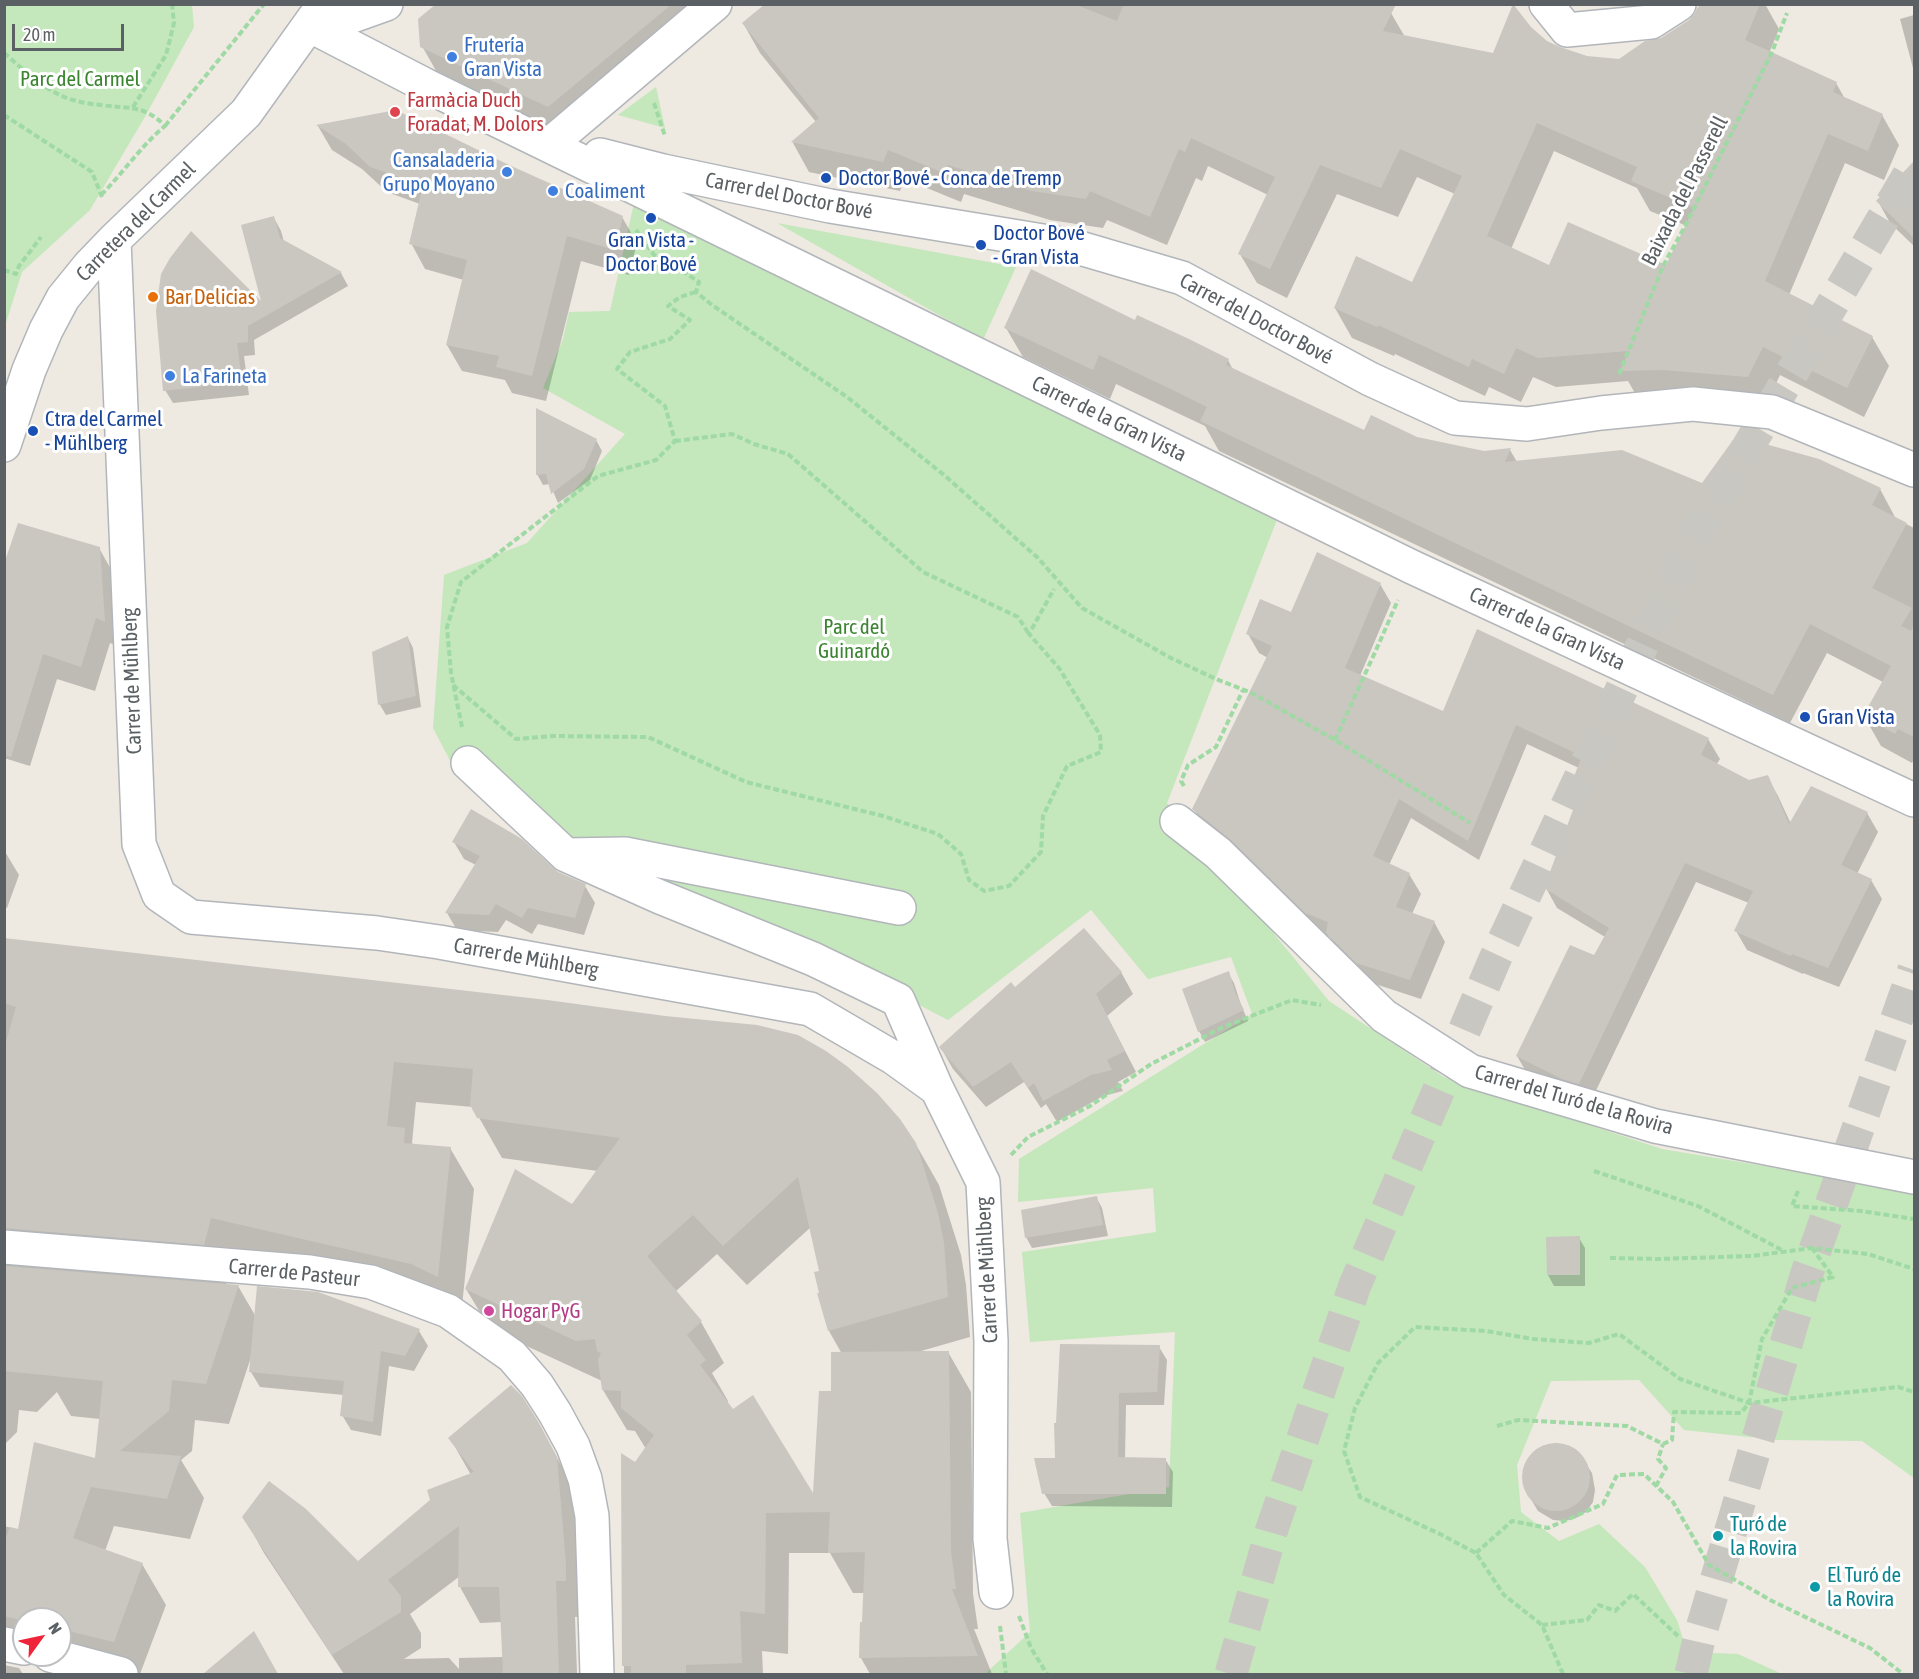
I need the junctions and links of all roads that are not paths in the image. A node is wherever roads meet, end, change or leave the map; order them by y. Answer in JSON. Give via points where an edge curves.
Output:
{"nodes":[{"id":1,"x":386,"y":4,"type":"edge"},
{"id":2,"x":716,"y":4,"type":"edge"},
{"id":3,"x":1546,"y":4,"type":"edge"},
{"id":4,"x":1679,"y":4,"type":"edge"},
{"id":5,"x":316,"y":14,"type":"edge"},
{"id":6,"x":549,"y":145,"type":"junction"},
{"id":7,"x":114,"y":240,"type":"junction"},
{"id":8,"x":4,"y":446,"type":"edge"},
{"id":9,"x":1914,"y":470,"type":"edge"},
{"id":10,"x":468,"y":763,"type":"road end"},
{"id":11,"x":1914,"y":800,"type":"edge"},
{"id":12,"x":1177,"y":821,"type":"dead end"},
{"id":13,"x":566,"y":855,"type":"junction"},
{"id":14,"x":899,"y":908,"type":"dead end"},
{"id":15,"x":937,"y":1089,"type":"junction"},
{"id":16,"x":1914,"y":1177,"type":"edge"},
{"id":17,"x":4,"y":1247,"type":"edge"},
{"id":18,"x":996,"y":1592,"type":"road end"},
{"id":19,"x":72,"y":1661,"type":"edge"},
{"id":20,"x":121,"y":1674,"type":"edge"},
{"id":21,"x":597,"y":1674,"type":"edge"}],
"edges":[{"from":1,"to":5,"type":"street","via":[[344,19]]},
{"from":2,"to":6,"type":"street"},
{"from":3,"to":4,"type":"street","via":[[1567,30],[1651,22]]},
{"from":5,"to":6,"type":"street","name":"Carrer de la Gran Vista","via":[[425,85]]},
{"from":5,"to":7,"type":"street","name":"Carretera del Carmel","via":[[246,112]]},
{"from":6,"to":9,"type":"street","name":"Carrer del Doctor Bové","via":[[830,206],[1074,246],[1182,278],[1370,379],[1455,418],[1527,424],[1694,404],[1772,412]]},
{"from":6,"to":11,"type":"street","name":"Carrer de la Gran Vista","via":[[1412,567]]},
{"from":7,"to":8,"type":"street","name":"Carretera del Carmel","via":[[63,298],[29,369]]},
{"from":7,"to":15,"type":"street","name":"Carrer de Mühlberg","via":[[139,844],[159,895],[191,917],[439,942],[810,1009],[894,1058]]},
{"from":10,"to":13,"type":"street"},
{"from":12,"to":16,"type":"street","name":"Carrer del Turó de la Rovira","via":[[1218,853],[1384,1016],[1470,1071],[1655,1126]]},
{"from":13,"to":14,"type":"street","via":[[625,854]]},
{"from":13,"to":15,"type":"street","via":[[813,959],[898,1000]]},
{"from":15,"to":18,"type":"street","name":"Carrer de Mühlberg","via":[[983,1182],[991,1341],[990,1539]]},
{"from":17,"to":21,"type":"street","name":"Carrer de Pasteur","via":[[310,1272],[371,1282],[448,1311],[512,1356],[555,1413],[585,1479],[592,1516]]},
{"from":19,"to":20,"type":"street"}]}
